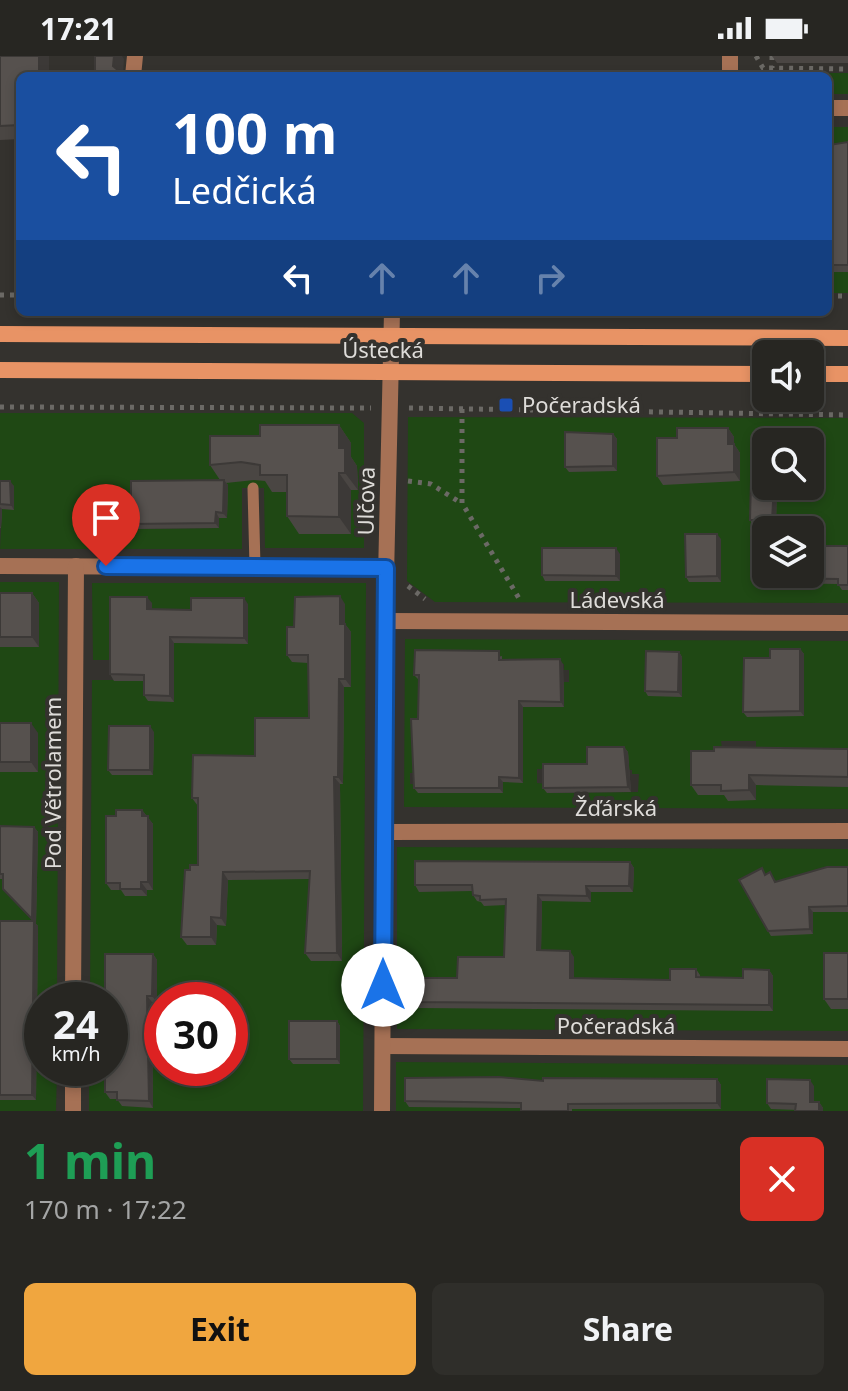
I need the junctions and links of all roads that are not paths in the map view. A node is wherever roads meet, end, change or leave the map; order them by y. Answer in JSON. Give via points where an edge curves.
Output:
{"nodes":[{"id":1,"x":392,"y":316,"type":"edge"},
{"id":2,"x":0,"y":334,"type":"edge"},
{"id":3,"x":392,"y":334,"type":"junction"},
{"id":4,"x":848,"y":338,"type":"edge"},
{"id":5,"x":0,"y":370,"type":"edge"},
{"id":6,"x":391,"y":372,"type":"junction"},
{"id":7,"x":752,"y":374,"type":"edge"},
{"id":8,"x":824,"y":374,"type":"edge"},
{"id":9,"x":848,"y":374,"type":"edge"},
{"id":10,"x":253,"y":488,"type":"edge"},
{"id":11,"x":0,"y":566,"type":"edge"},
{"id":12,"x":76,"y":566,"type":"junction"},
{"id":13,"x":255,"y":566,"type":"junction"},
{"id":14,"x":386,"y":568,"type":"junction"},
{"id":15,"x":385,"y":621,"type":"junction"},
{"id":16,"x":848,"y":623,"type":"edge"},
{"id":17,"x":848,"y":831,"type":"edge"},
{"id":18,"x":384,"y":832,"type":"junction"},
{"id":19,"x":73,"y":982,"type":"edge"},
{"id":20,"x":383,"y":1046,"type":"junction"},
{"id":21,"x":848,"y":1049,"type":"edge"},
{"id":22,"x":73,"y":1086,"type":"edge"},
{"id":23,"x":73,"y":1111,"type":"edge"},
{"id":24,"x":382,"y":1111,"type":"edge"}],
"edges":[{"from":1,"to":3,"type":"street","name":"Ulčova"},
{"from":2,"to":3,"type":"main road","name":"Ústecká"},
{"from":3,"to":4,"type":"main road","name":"Ústecká"},
{"from":3,"to":6,"type":"street","name":"Ulčova"},
{"from":5,"to":6,"type":"main road","name":"Ústecká"},
{"from":6,"to":7,"type":"main road","name":"Ústecká"},
{"from":6,"to":14,"type":"street","name":"Ulčova"},
{"from":8,"to":9,"type":"main road"},
{"from":10,"to":13,"type":"lane"},
{"from":11,"to":12,"type":"street"},
{"from":12,"to":13,"type":"street"},
{"from":12,"to":19,"type":"street","name":"Pod Větrolamem"},
{"from":13,"to":14,"type":"street"},
{"from":14,"to":15,"type":"street","name":"Ulčova"},
{"from":15,"to":16,"type":"street","name":"Ládevská"},
{"from":15,"to":18,"type":"street","name":"Ulčova"},
{"from":17,"to":18,"type":"street","name":"Žďárská"},
{"from":18,"to":20,"type":"street","name":"Ulčova"},
{"from":20,"to":21,"type":"street","name":"Počeradská"},
{"from":20,"to":24,"type":"street","name":"Ulčova"},
{"from":22,"to":23,"type":"street"}]}
